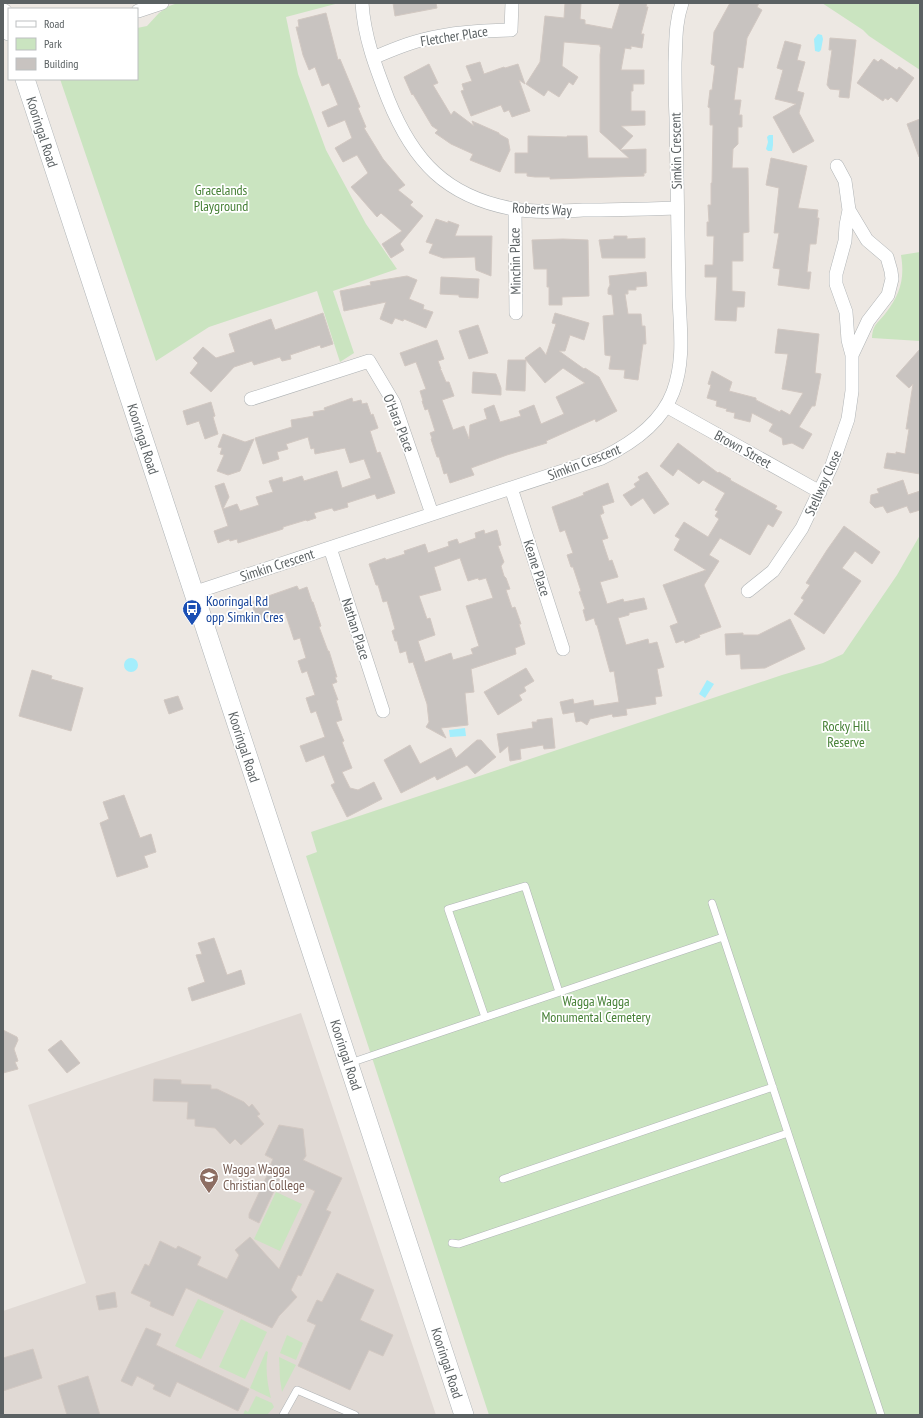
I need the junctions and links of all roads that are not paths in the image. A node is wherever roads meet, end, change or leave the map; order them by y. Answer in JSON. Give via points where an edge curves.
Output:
{"nodes":[{"id":1,"x":162,"y":3,"type":"edge"},
{"id":2,"x":362,"y":3,"type":"edge"},
{"id":3,"x":512,"y":3,"type":"edge"},
{"id":4,"x":682,"y":3,"type":"edge"},
{"id":5,"x":138,"y":11,"type":"edge"},
{"id":6,"x":3,"y":13,"type":"edge"},
{"id":7,"x":8,"y":28,"type":"edge"},
{"id":8,"x":373,"y":58,"type":"junction"},
{"id":9,"x":25,"y":80,"type":"edge"},
{"id":10,"x":837,"y":166,"type":"dead end"},
{"id":11,"x":677,"y":208,"type":"junction"},
{"id":12,"x":515,"y":209,"type":"junction"},
{"id":13,"x":849,"y":210,"type":"junction"},
{"id":14,"x":516,"y":313,"type":"dead end"},
{"id":15,"x":852,"y":355,"type":"junction"},
{"id":16,"x":251,"y":399,"type":"dead end"},
{"id":17,"x":666,"y":406,"type":"junction"},
{"id":18,"x":511,"y":488,"type":"junction"},
{"id":19,"x":820,"y":492,"type":"junction"},
{"id":20,"x":432,"y":514,"type":"junction"},
{"id":21,"x":330,"y":548,"type":"junction"},
{"id":22,"x":748,"y":591,"type":"dead end"},
{"id":23,"x":193,"y":593,"type":"junction"},
{"id":24,"x":564,"y":649,"type":"dead end"},
{"id":25,"x":383,"y":711,"type":"dead end"},
{"id":26,"x":712,"y":903,"type":"dead end"},
{"id":27,"x":723,"y":937,"type":"junction"},
{"id":28,"x":560,"y":992,"type":"junction"},
{"id":29,"x":485,"y":1017,"type":"junction"},
{"id":30,"x":349,"y":1064,"type":"junction"},
{"id":31,"x":773,"y":1087,"type":"junction"},
{"id":32,"x":788,"y":1133,"type":"junction"},
{"id":33,"x":503,"y":1179,"type":"dead end"},
{"id":34,"x":452,"y":1243,"type":"dead end"},
{"id":35,"x":283,"y":1415,"type":"edge"},
{"id":36,"x":355,"y":1415,"type":"edge"},
{"id":37,"x":464,"y":1415,"type":"edge"},
{"id":38,"x":881,"y":1415,"type":"edge"}],
"edges":[{"from":1,"to":5,"type":"street"},
{"from":2,"to":8,"type":"street","name":"Roberts Way"},
{"from":3,"to":8,"type":"street","name":"Fletcher Place","via":[[511,30],[468,32],[422,40]]},
{"from":4,"to":11,"type":"street","name":"Simkin Crescent","via":[[676,31]]},
{"from":6,"to":7,"type":"main road"},
{"from":8,"to":12,"type":"street","name":"Roberts Way","via":[[396,118],[421,159],[442,179],[466,194],[491,204]]},
{"from":9,"to":23,"type":"main road","name":"Kooringal Road"},
{"from":10,"to":13,"type":"street","name":"Stellway Close","via":[[845,181]]},
{"from":11,"to":12,"type":"street","name":"Roberts Way","via":[[541,211]]},
{"from":11,"to":17,"type":"street","name":"Simkin Crescent","via":[[680,360],[673,392]]},
{"from":12,"to":14,"type":"street","name":"Minchin Place"},
{"from":13,"to":15,"type":"street","name":"Stellway Close","via":[[836,284],[846,312]]},
{"from":13,"to":15,"type":"street","name":"Stellway Close","via":[[867,240],[887,257],[892,279],[888,295],[868,321]]},
{"from":15,"to":19,"type":"street","name":"Stellway Close","via":[[852,391],[848,419]]},
{"from":16,"to":20,"type":"street","name":"O'Hara Place","via":[[369,361],[394,403]]},
{"from":17,"to":18,"type":"street","name":"Simkin Crescent","via":[[640,436],[622,448],[602,458]]},
{"from":17,"to":19,"type":"street","name":"Brown Street"},
{"from":18,"to":20,"type":"street","name":"Simkin Crescent"},
{"from":18,"to":24,"type":"street","name":"Keane Place"},
{"from":19,"to":22,"type":"street","name":"Stellway Close","via":[[802,528],[778,565]]},
{"from":20,"to":21,"type":"street","name":"Simkin Crescent"},
{"from":21,"to":23,"type":"street","name":"Simkin Crescent"},
{"from":21,"to":25,"type":"street","name":"Nathan Place"},
{"from":23,"to":30,"type":"main road","name":"Kooringal Road"},
{"from":26,"to":27,"type":"lane"},
{"from":27,"to":28,"type":"lane"},
{"from":27,"to":31,"type":"lane"},
{"from":28,"to":29,"type":"lane"},
{"from":28,"to":29,"type":"lane","via":[[525,886],[448,909]]},
{"from":29,"to":30,"type":"lane"},
{"from":30,"to":37,"type":"main road","name":"Kooringal Road"},
{"from":31,"to":32,"type":"lane"},
{"from":31,"to":33,"type":"lane"},
{"from":32,"to":34,"type":"lane","via":[[459,1244]]},
{"from":32,"to":38,"type":"lane"},
{"from":35,"to":36,"type":"lane","via":[[297,1390]]}]}
